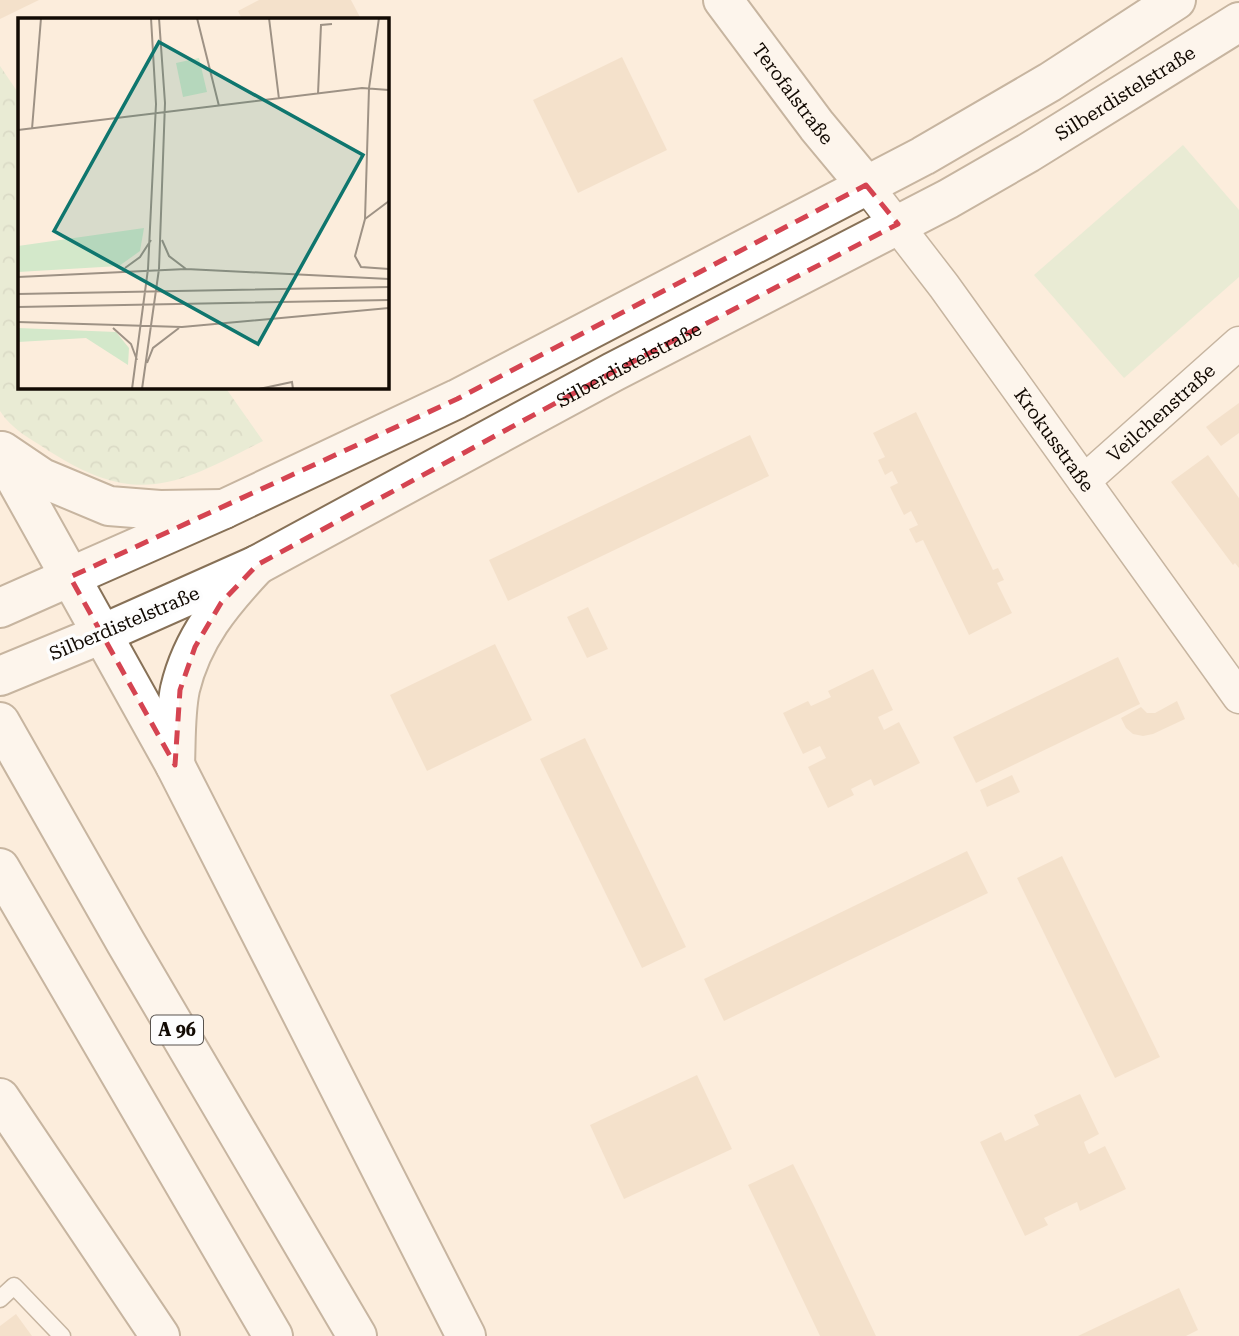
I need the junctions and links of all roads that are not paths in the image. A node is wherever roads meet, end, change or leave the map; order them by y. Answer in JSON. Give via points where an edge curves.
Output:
{"nodes":[{"id":1,"x":723,"y":0,"type":"edge"},
{"id":2,"x":1176,"y":0,"type":"edge"},
{"id":3,"x":1239,"y":22,"type":"edge"},
{"id":4,"x":866,"y":185,"type":"junction"},
{"id":5,"x":898,"y":224,"type":"junction"},
{"id":6,"x":1239,"y":343,"type":"edge"},
{"id":7,"x":0,"y":450,"type":"edge"},
{"id":8,"x":1084,"y":481,"type":"junction"},
{"id":9,"x":224,"y":509,"type":"junction"},
{"id":10,"x":257,"y":565,"type":"junction"},
{"id":11,"x":70,"y":577,"type":"junction"},
{"id":12,"x":0,"y":608,"type":"edge"},
{"id":13,"x":102,"y":634,"type":"junction"},
{"id":14,"x":0,"y":676,"type":"edge"},
{"id":15,"x":1239,"y":697,"type":"edge"},
{"id":16,"x":0,"y":722,"type":"edge"},
{"id":17,"x":175,"y":765,"type":"junction"},
{"id":18,"x":0,"y":868,"type":"edge"},
{"id":19,"x":0,"y":1098,"type":"edge"},
{"id":20,"x":0,"y":1299,"type":"edge"},
{"id":21,"x":62,"y":1336,"type":"edge"},
{"id":22,"x":160,"y":1336,"type":"edge"},
{"id":23,"x":273,"y":1336,"type":"edge"},
{"id":24,"x":357,"y":1336,"type":"edge"},
{"id":25,"x":466,"y":1336,"type":"edge"}],
"edges":[{"from":1,"to":4,"type":"main road","name":"Terofalstraße"},
{"from":2,"to":4,"type":"main road","via":[[1050,82]]},
{"from":3,"to":5,"type":"main road","name":"Silberdistelstraße","via":[[1028,153]]},
{"from":4,"to":5,"type":"street","name":"Krokusstraße"},
{"from":4,"to":9,"type":"main road","via":[[457,399]]},
{"from":5,"to":8,"type":"street","name":"Krokusstraße"},
{"from":5,"to":10,"type":"main road","name":"Silberdistelstraße"},
{"from":6,"to":8,"type":"street","name":"Veilchenstraße"},
{"from":7,"to":9,"type":"main road","via":[[42,478],[109,506]]},
{"from":7,"to":11,"type":"main road"},
{"from":8,"to":15,"type":"street","name":"Krokusstraße"},
{"from":9,"to":11,"type":"main road"},
{"from":10,"to":13,"type":"main road","name":"Silberdistelstraße"},
{"from":10,"to":17,"type":"main road","via":[[221,603],[195,647],[180,690]]},
{"from":11,"to":12,"type":"main road"},
{"from":11,"to":13,"type":"main road"},
{"from":13,"to":14,"type":"main road","name":"Silberdistelstraße"},
{"from":13,"to":17,"type":"main road"},
{"from":16,"to":24,"type":"main road","number":"A 96"},
{"from":17,"to":25,"type":"main road"},
{"from":18,"to":23,"type":"main road"},
{"from":19,"to":22,"type":"main road"},
{"from":20,"to":21,"type":"lane","via":[[14,1286]]}]}
